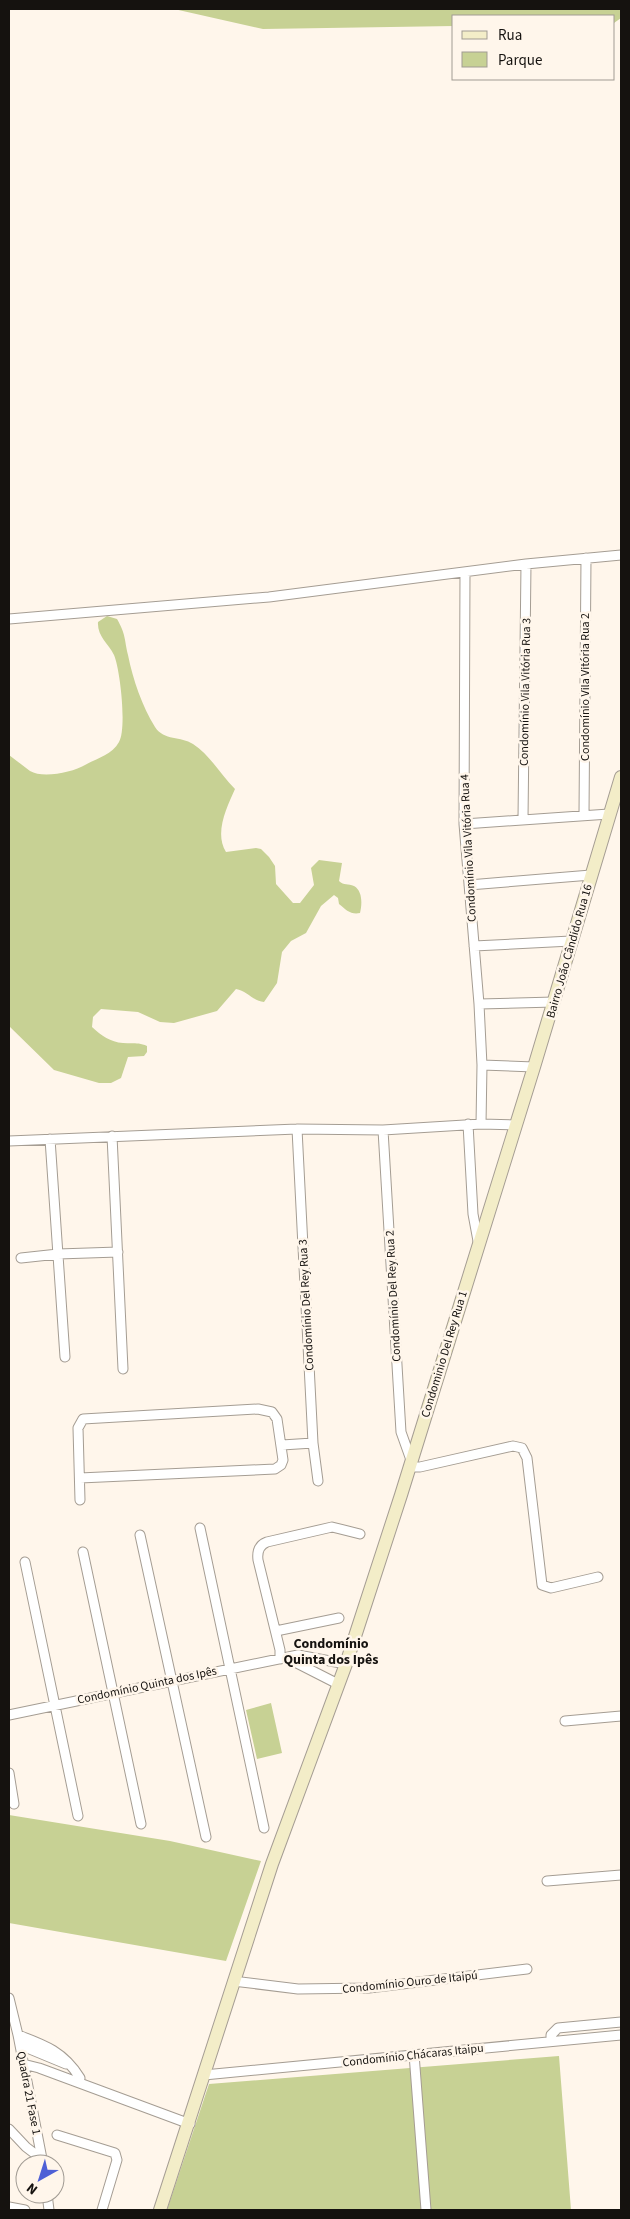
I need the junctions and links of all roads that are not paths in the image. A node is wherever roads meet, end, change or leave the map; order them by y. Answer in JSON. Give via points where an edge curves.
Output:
{"nodes":[{"id":1,"x":621,"y":555,"type":"edge"},
{"id":2,"x":586,"y":558,"type":"junction"},
{"id":3,"x":526,"y":564,"type":"junction"},
{"id":4,"x":465,"y":572,"type":"junction"},
{"id":5,"x":9,"y":619,"type":"edge"},
{"id":6,"x":621,"y":776,"type":"edge"},
{"id":7,"x":609,"y":814,"type":"junction"},
{"id":8,"x":584,"y":815,"type":"junction"},
{"id":9,"x":524,"y":819,"type":"junction"},
{"id":10,"x":464,"y":824,"type":"junction"},
{"id":11,"x":591,"y":875,"type":"junction"},
{"id":12,"x":469,"y":885,"type":"junction"},
{"id":13,"x":571,"y":941,"type":"junction"},
{"id":14,"x":474,"y":946,"type":"junction"},
{"id":15,"x":554,"y":1002,"type":"junction"},
{"id":16,"x":479,"y":1004,"type":"junction"},
{"id":17,"x":482,"y":1065,"type":"junction"},
{"id":18,"x":534,"y":1067,"type":"junction"},
{"id":19,"x":468,"y":1124,"type":"junction"},
{"id":20,"x":481,"y":1124,"type":"junction"},
{"id":21,"x":516,"y":1125,"type":"junction"},
{"id":22,"x":297,"y":1129,"type":"junction"},
{"id":23,"x":383,"y":1130,"type":"junction"},
{"id":24,"x":112,"y":1136,"type":"junction"},
{"id":25,"x":50,"y":1139,"type":"junction"},
{"id":26,"x":9,"y":1141,"type":"edge"},
{"id":27,"x":478,"y":1241,"type":"junction"},
{"id":28,"x":118,"y":1252,"type":"junction"},
{"id":29,"x":58,"y":1254,"type":"junction"},
{"id":30,"x":21,"y":1258,"type":"dead end"},
{"id":31,"x":65,"y":1358,"type":"dead end"},
{"id":32,"x":123,"y":1369,"type":"dead end"},
{"id":33,"x":313,"y":1443,"type":"junction"},
{"id":34,"x":282,"y":1445,"type":"junction"},
{"id":35,"x":410,"y":1463,"type":"junction"},
{"id":36,"x":80,"y":1478,"type":"junction"},
{"id":37,"x":318,"y":1481,"type":"dead end"},
{"id":38,"x":80,"y":1500,"type":"dead end"},
{"id":39,"x":200,"y":1528,"type":"dead end"},
{"id":40,"x":360,"y":1534,"type":"dead end"},
{"id":41,"x":140,"y":1535,"type":"dead end"},
{"id":42,"x":83,"y":1552,"type":"dead end"},
{"id":43,"x":25,"y":1562,"type":"dead end"},
{"id":44,"x":598,"y":1577,"type":"dead end"},
{"id":45,"x":339,"y":1618,"type":"dead end"},
{"id":46,"x":276,"y":1631,"type":"junction"},
{"id":47,"x":283,"y":1658,"type":"junction"},
{"id":48,"x":346,"y":1664,"type":"junction"},
{"id":49,"x":231,"y":1668,"type":"junction"},
{"id":50,"x":172,"y":1680,"type":"junction"},
{"id":51,"x":338,"y":1684,"type":"junction"},
{"id":52,"x":114,"y":1692,"type":"junction"},
{"id":53,"x":55,"y":1705,"type":"junction"},
{"id":54,"x":9,"y":1715,"type":"edge"},
{"id":55,"x":621,"y":1716,"type":"edge"},
{"id":56,"x":565,"y":1721,"type":"dead end"},
{"id":57,"x":9,"y":1773,"type":"edge"},
{"id":58,"x":14,"y":1804,"type":"dead end"},
{"id":59,"x":78,"y":1816,"type":"dead end"},
{"id":60,"x":141,"y":1824,"type":"dead end"},
{"id":61,"x":264,"y":1828,"type":"dead end"},
{"id":62,"x":206,"y":1837,"type":"dead end"},
{"id":63,"x":621,"y":1875,"type":"edge"},
{"id":64,"x":547,"y":1881,"type":"dead end"},
{"id":65,"x":527,"y":1970,"type":"dead end"},
{"id":66,"x":233,"y":1981,"type":"junction"},
{"id":67,"x":9,"y":1998,"type":"edge"},
{"id":68,"x":621,"y":2022,"type":"edge"},
{"id":69,"x":18,"y":2035,"type":"junction"},
{"id":70,"x":621,"y":2035,"type":"edge"},
{"id":71,"x":552,"y":2041,"type":"junction"},
{"id":72,"x":20,"y":2045,"type":"junction"},
{"id":73,"x":414,"y":2054,"type":"junction"},
{"id":74,"x":24,"y":2064,"type":"junction"},
{"id":75,"x":73,"y":2068,"type":"junction"},
{"id":76,"x":204,"y":2075,"type":"junction"},
{"id":77,"x":80,"y":2082,"type":"junction"},
{"id":78,"x":190,"y":2124,"type":"junction"},
{"id":79,"x":9,"y":2129,"type":"edge"},
{"id":80,"x":57,"y":2135,"type":"dead end"},
{"id":81,"x":34,"y":2154,"type":"edge"},
{"id":82,"x":41,"y":2154,"type":"edge"},
{"id":83,"x":9,"y":2207,"type":"edge"},
{"id":84,"x":25,"y":2210,"type":"edge"},
{"id":85,"x":102,"y":2210,"type":"edge"},
{"id":86,"x":160,"y":2210,"type":"edge"},
{"id":87,"x":426,"y":2210,"type":"edge"}],
"edges":[{"from":1,"to":2,"type":"street"},
{"from":2,"to":3,"type":"street"},
{"from":2,"to":8,"type":"street","name":"Condomínio Vila Vitória Rua 2"},
{"from":3,"to":4,"type":"street"},
{"from":3,"to":9,"type":"street","name":"Condomínio Vila Vitória Rua 3"},
{"from":4,"to":5,"type":"street","via":[[269,597]]},
{"from":4,"to":10,"type":"street","name":"Condomínio Vila Vitória Rua 4"},
{"from":6,"to":7,"type":"street","name":"Bairro João Cândido Rua 16"},
{"from":7,"to":8,"type":"street"},
{"from":7,"to":11,"type":"street","name":"Bairro João Cândido Rua 16"},
{"from":8,"to":9,"type":"street"},
{"from":9,"to":10,"type":"street"},
{"from":10,"to":12,"type":"street","name":"Condomínio Vila Vitória Rua 4"},
{"from":11,"to":12,"type":"street"},
{"from":11,"to":13,"type":"street","name":"Bairro João Cândido Rua 16"},
{"from":12,"to":14,"type":"street","name":"Condomínio Vila Vitória Rua 4"},
{"from":13,"to":14,"type":"street"},
{"from":13,"to":15,"type":"street","name":"Bairro João Cândido Rua 16"},
{"from":14,"to":16,"type":"street","name":"Condomínio Vila Vitória Rua 4"},
{"from":15,"to":16,"type":"street"},
{"from":15,"to":18,"type":"street","name":"Bairro João Cândido Rua 16"},
{"from":16,"to":17,"type":"street","name":"Condomínio Vila Vitória Rua 4"},
{"from":17,"to":18,"type":"street"},
{"from":17,"to":20,"type":"street","name":"Condomínio Vila Vitória Rua 4"},
{"from":18,"to":21,"type":"street","name":"Bairro João Cândido Rua 16"},
{"from":19,"to":20,"type":"street"},
{"from":19,"to":23,"type":"street"},
{"from":19,"to":27,"type":"street","name":"Condominio Del Rey Rua 1","via":[[473,1214]]},
{"from":20,"to":21,"type":"street"},
{"from":21,"to":27,"type":"street","name":"Condominio Del Rey Rua 1"},
{"from":22,"to":23,"type":"street"},
{"from":22,"to":24,"type":"street"},
{"from":22,"to":33,"type":"street","name":"Condomínio Del Rey Rua 3"},
{"from":23,"to":35,"type":"street","name":"Condomínio Del Rey Rua 2","via":[[401,1432]]},
{"from":24,"to":25,"type":"street"},
{"from":24,"to":28,"type":"street"},
{"from":25,"to":26,"type":"street"},
{"from":25,"to":29,"type":"street"},
{"from":27,"to":35,"type":"street","name":"Condominio Del Rey Rua 1"},
{"from":28,"to":29,"type":"street"},
{"from":28,"to":32,"type":"street"},
{"from":29,"to":30,"type":"street"},
{"from":29,"to":31,"type":"street"},
{"from":33,"to":34,"type":"street"},
{"from":33,"to":37,"type":"street","name":"Condomínio Del Rey Rua 3"},
{"from":34,"to":36,"type":"street","via":[[282,1463],[275,1470]]},
{"from":34,"to":36,"type":"street","via":[[277,1419],[272,1412],[264,1410],[87,1418],[80,1422],[78,1428]]},
{"from":35,"to":44,"type":"street","via":[[420,1467],[512,1446],[522,1448],[527,1458],[542,1584],[551,1588]]},
{"from":35,"to":48,"type":"street","name":"Condominio Del Rey Rua 1"},
{"from":36,"to":38,"type":"street"},
{"from":39,"to":49,"type":"street"},
{"from":40,"to":46,"type":"street","via":[[332,1527],[261,1545],[258,1560]]},
{"from":41,"to":50,"type":"street"},
{"from":42,"to":52,"type":"street"},
{"from":43,"to":53,"type":"street"},
{"from":45,"to":46,"type":"street"},
{"from":46,"to":47,"type":"street"},
{"from":47,"to":48,"type":"street","name":"Condomínio Quinta dos Ipês","via":[[298,1655]]},
{"from":47,"to":49,"type":"street","name":"Condomínio Quinta dos Ipês"},
{"from":47,"to":51,"type":"street"},
{"from":48,"to":51,"type":"street","name":"Condominio Del Rey Rua 1"},
{"from":49,"to":50,"type":"street","name":"Condomínio Quinta dos Ipês"},
{"from":49,"to":61,"type":"street"},
{"from":50,"to":52,"type":"street","name":"Condomínio Quinta dos Ipês"},
{"from":50,"to":62,"type":"street"},
{"from":51,"to":66,"type":"street","name":"Condominio Del Rey Rua 1"},
{"from":52,"to":53,"type":"street","name":"Condomínio Quinta dos Ipês"},
{"from":52,"to":60,"type":"street"},
{"from":53,"to":54,"type":"street","name":"Condomínio Quinta dos Ipês"},
{"from":53,"to":59,"type":"street"},
{"from":55,"to":56,"type":"street"},
{"from":57,"to":58,"type":"street"},
{"from":63,"to":64,"type":"street"},
{"from":65,"to":66,"type":"street","name":"Condomínio Ouro de Itaipú","via":[[370,1988],[298,1989]]},
{"from":66,"to":76,"type":"street","name":"Condominio Del Rey Rua 1"},
{"from":67,"to":69,"type":"street","name":"Quadra 21 Fase 1"},
{"from":68,"to":71,"type":"street","via":[[558,2028],[551,2036]]},
{"from":69,"to":72,"type":"street","name":"Quadra 21 Fase 1"},
{"from":69,"to":75,"type":"street","via":[[49,2046]]},
{"from":70,"to":71,"type":"street","name":"Condomínio Chácaras Itaipu"},
{"from":71,"to":73,"type":"street","name":"Condomínio Chácaras Itaipu"},
{"from":72,"to":74,"type":"street","name":"Quadra 21 Fase 1"},
{"from":72,"to":75,"type":"street"},
{"from":73,"to":76,"type":"street","name":"Condomínio Chácaras Itaipu"},
{"from":73,"to":87,"type":"street"},
{"from":74,"to":77,"type":"street"},
{"from":74,"to":82,"type":"street","name":"Quadra 21 Fase 1"},
{"from":75,"to":77,"type":"street"},
{"from":76,"to":78,"type":"street","name":"Condominio Del Rey Rua 1"},
{"from":77,"to":78,"type":"street"},
{"from":78,"to":86,"type":"street"},
{"from":79,"to":81,"type":"street"},
{"from":80,"to":85,"type":"street","via":[[115,2153],[117,2160]]},
{"from":83,"to":84,"type":"street"}]}
